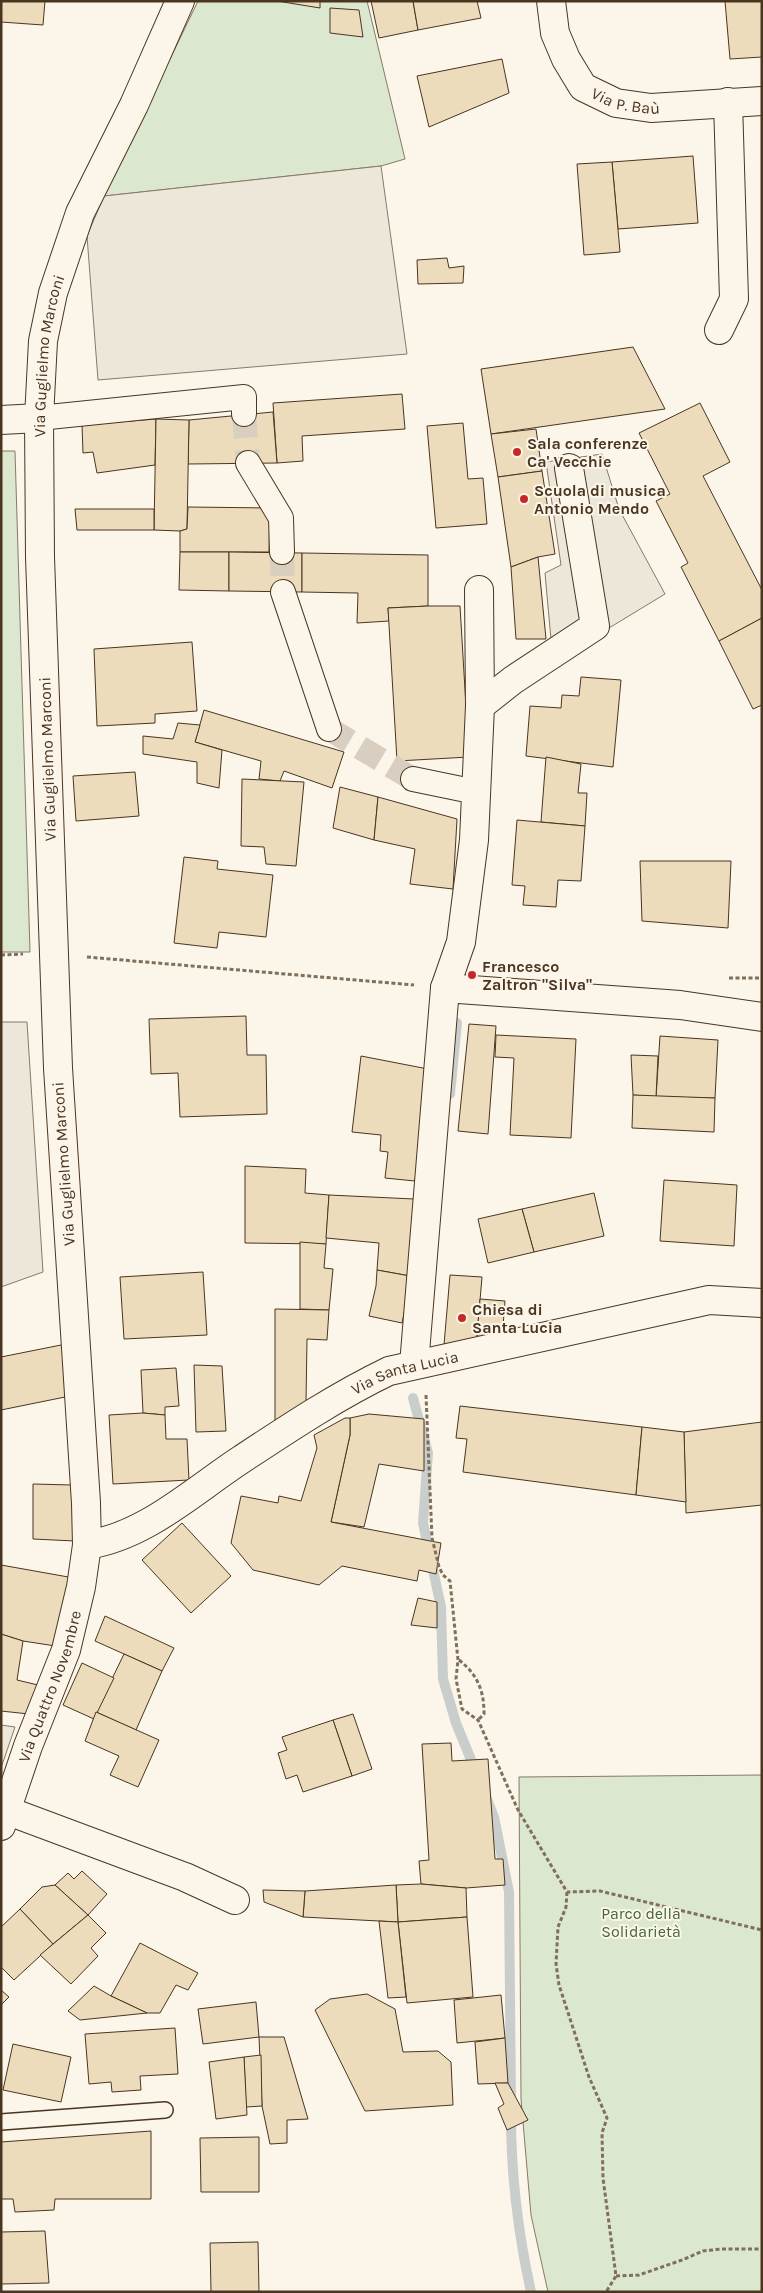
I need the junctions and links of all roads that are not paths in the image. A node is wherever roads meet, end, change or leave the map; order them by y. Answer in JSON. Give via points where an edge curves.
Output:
{"nodes":[{"id":1,"x":180,"y":1,"type":"edge"},
{"id":2,"x":551,"y":1,"type":"edge"},
{"id":3,"x":762,"y":101,"type":"edge"},
{"id":4,"x":728,"y":102,"type":"junction"},
{"id":5,"x":719,"y":330,"type":"dead end"},
{"id":6,"x":244,"y":414,"type":"tunnel mouth"},
{"id":7,"x":39,"y":418,"type":"junction"},
{"id":8,"x":1,"y":420,"type":"edge"},
{"id":9,"x":248,"y":463,"type":"tunnel mouth"},
{"id":10,"x":569,"y":468,"type":"dead end"},
{"id":11,"x":282,"y":552,"type":"tunnel mouth"},
{"id":12,"x":479,"y":590,"type":"dead end"},
{"id":13,"x":283,"y":592,"type":"tunnel mouth"},
{"id":14,"x":480,"y":706,"type":"junction"},
{"id":15,"x":329,"y":729,"type":"tunnel mouth"},
{"id":16,"x":413,"y":779,"type":"tunnel mouth"},
{"id":17,"x":476,"y":792,"type":"junction"},
{"id":18,"x":445,"y":988,"type":"junction"},
{"id":19,"x":762,"y":1017,"type":"edge"},
{"id":20,"x":762,"y":1303,"type":"edge"},
{"id":21,"x":421,"y":1365,"type":"junction"},
{"id":22,"x":87,"y":1545,"type":"junction"},
{"id":23,"x":4,"y":1819,"type":"edge"},
{"id":24,"x":235,"y":1900,"type":"dead end"},
{"id":25,"x":165,"y":2110,"type":"dead end"},
{"id":26,"x":1,"y":2122,"type":"edge"}],
"edges":[{"from":1,"to":7,"type":"street","name":"Via Guglielmo Marconi","via":[[80,213],[53,293],[43,341]]},
{"from":2,"to":4,"type":"street","name":"Via P. Baù","via":[[555,33],[583,86],[616,102],[651,108]]},
{"from":3,"to":4,"type":"street","name":"Via P. Baù"},
{"from":4,"to":5,"type":"street","via":[[734,299]]},
{"from":6,"to":7,"type":"street","via":[[244,397]]},
{"from":7,"to":8,"type":"street"},
{"from":7,"to":22,"type":"street","name":"Via Guglielmo Marconi","via":[[40,557],[58,1078]]},
{"from":9,"to":11,"type":"street","via":[[281,518]]},
{"from":10,"to":14,"type":"street","via":[[595,626]]},
{"from":12,"to":14,"type":"street"},
{"from":13,"to":15,"type":"street"},
{"from":14,"to":17,"type":"street"},
{"from":16,"to":17,"type":"street"},
{"from":17,"to":18,"type":"street","via":[[474,840],[461,942]]},
{"from":18,"to":19,"type":"street","via":[[680,1005]]},
{"from":18,"to":21,"type":"street"},
{"from":20,"to":21,"type":"street","name":"Via Santa Lucia","via":[[708,1300]]},
{"from":21,"to":22,"type":"street","name":"Via Santa Lucia","via":[[389,1372],[354,1388],[139,1529]]},
{"from":22,"to":23,"type":"street","name":"Via Quattro Novembre","via":[[66,1650],[28,1746]]},
{"from":23,"to":24,"type":"street","via":[[185,1877]]},
{"from":25,"to":26,"type":"lane"}]}
